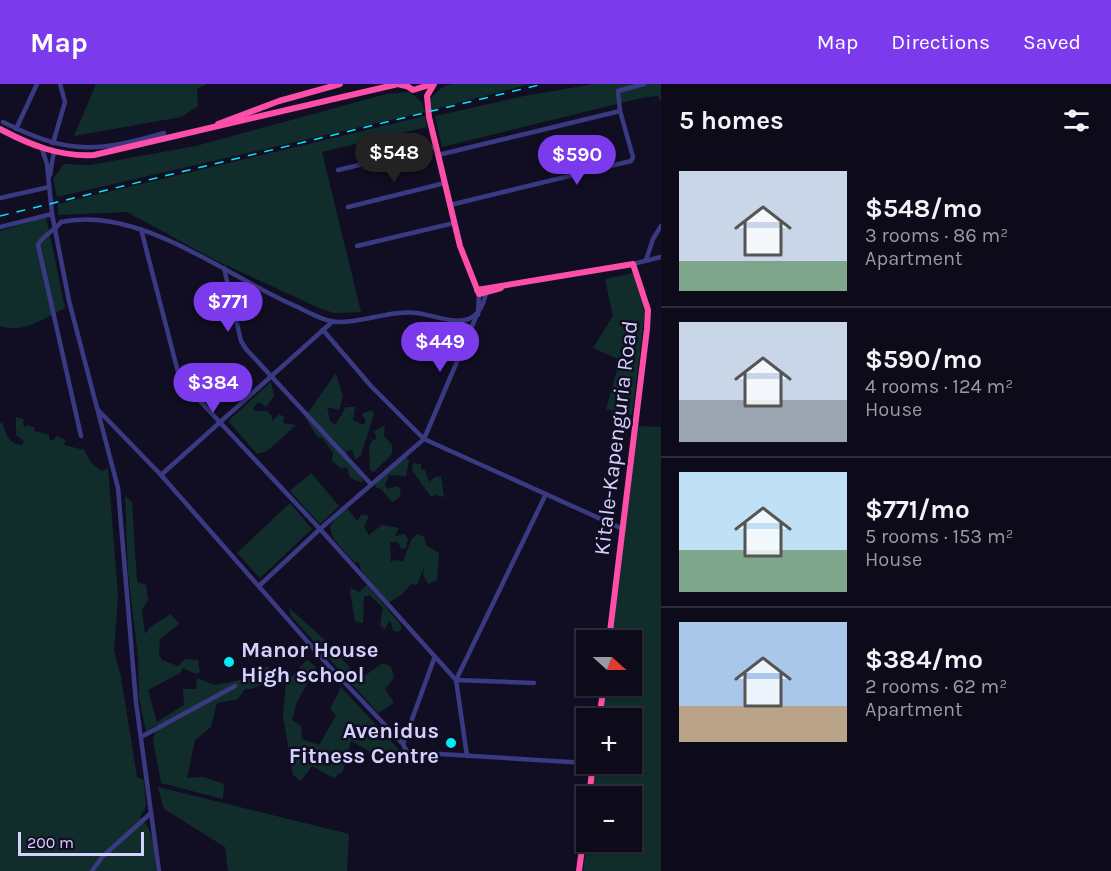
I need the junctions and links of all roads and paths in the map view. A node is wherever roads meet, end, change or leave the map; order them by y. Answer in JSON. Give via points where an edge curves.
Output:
{"nodes":[{"id":1,"x":37,"y":84,"type":"edge"},
{"id":2,"x":60,"y":84,"type":"edge"},
{"id":3,"x":340,"y":84,"type":"edge"},
{"id":4,"x":435,"y":84,"type":"edge"},
{"id":5,"x":644,"y":84,"type":"edge"},
{"id":6,"x":405,"y":85,"type":"edge"},
{"id":7,"x":413,"y":90,"type":"junction"},
{"id":8,"x":427,"y":102,"type":"junction"},
{"id":9,"x":620,"y":111,"type":"junction"},
{"id":10,"x":1,"y":121,"type":"edge"},
{"id":11,"x":212,"y":127,"type":"junction"},
{"id":12,"x":16,"y":129,"type":"junction"},
{"id":13,"x":1,"y":130,"type":"edge"},
{"id":14,"x":164,"y":133,"type":"dead end"},
{"id":15,"x":53,"y":143,"type":"junction"},
{"id":16,"x":436,"y":147,"type":"junction"},
{"id":17,"x":42,"y":149,"type":"junction"},
{"id":18,"x":54,"y":151,"type":"junction"},
{"id":19,"x":438,"y":155,"type":"junction"},
{"id":20,"x":338,"y":170,"type":"dead end"},
{"id":21,"x":49,"y":178,"type":"junction"},
{"id":22,"x":445,"y":183,"type":"junction"},
{"id":23,"x":49,"y":187,"type":"junction"},
{"id":24,"x":0,"y":198,"type":"edge"},
{"id":25,"x":450,"y":205,"type":"junction"},
{"id":26,"x":348,"y":207,"type":"dead end"},
{"id":27,"x":51,"y":214,"type":"junction"},
{"id":28,"x":454,"y":223,"type":"junction"},
{"id":29,"x":661,"y":226,"type":"edge"},
{"id":30,"x":0,"y":227,"type":"edge"},
{"id":31,"x":141,"y":229,"type":"junction"},
{"id":32,"x":55,"y":231,"type":"junction"},
{"id":33,"x":357,"y":246,"type":"dead end"},
{"id":34,"x":661,"y":256,"type":"edge"},
{"id":35,"x":646,"y":260,"type":"junction"},
{"id":36,"x":633,"y":264,"type":"junction"},
{"id":37,"x":224,"y":268,"type":"junction"},
{"id":38,"x":482,"y":291,"type":"junction"},
{"id":39,"x":477,"y":316,"type":"junction"},
{"id":40,"x":332,"y":322,"type":"junction"},
{"id":41,"x":323,"y":330,"type":"junction"},
{"id":42,"x":272,"y":376,"type":"junction"},
{"id":43,"x":97,"y":410,"type":"junction"},
{"id":44,"x":220,"y":422,"type":"junction"},
{"id":45,"x":81,"y":436,"type":"dead end"},
{"id":46,"x":424,"y":439,"type":"junction"},
{"id":47,"x":161,"y":475,"type":"junction"},
{"id":48,"x":370,"y":483,"type":"junction"},
{"id":49,"x":546,"y":494,"type":"junction"},
{"id":50,"x":320,"y":529,"type":"junction"},
{"id":51,"x":623,"y":529,"type":"junction"},
{"id":52,"x":259,"y":586,"type":"junction"},
{"id":53,"x":610,"y":630,"type":"edge"},
{"id":54,"x":435,"y":659,"type":"junction"},
{"id":55,"x":456,"y":680,"type":"junction"},
{"id":56,"x":534,"y":683,"type":"dead end"},
{"id":57,"x":235,"y":686,"type":"dead end"},
{"id":58,"x":141,"y":737,"type":"junction"},
{"id":59,"x":404,"y":744,"type":"junction"},
{"id":60,"x":467,"y":756,"type":"junction"},
{"id":61,"x":576,"y":762,"type":"edge"},
{"id":62,"x":151,"y":813,"type":"junction"},
{"id":63,"x":582,"y":852,"type":"edge"},
{"id":64,"x":92,"y":871,"type":"edge"},
{"id":65,"x":159,"y":871,"type":"edge"},
{"id":66,"x":579,"y":871,"type":"edge"}],
"edges":[{"from":1,"to":12,"type":"street"},
{"from":2,"to":15,"type":"street","via":[[65,102]]},
{"from":3,"to":11,"type":"highway","via":[[279,101]]},
{"from":4,"to":7,"type":"highway"},
{"from":4,"to":8,"type":"highway","via":[[428,92]]},
{"from":5,"to":9,"type":"street","via":[[618,91]]},
{"from":6,"to":7,"type":"highway"},
{"from":6,"to":11,"type":"highway"},
{"from":7,"to":8,"type":"highway"},
{"from":8,"to":16,"type":"highway"},
{"from":9,"to":19,"type":"street"},
{"from":9,"to":25,"type":"street","via":[[631,161]]},
{"from":10,"to":12,"type":"street"},
{"from":10,"to":13,"type":"street"},
{"from":11,"to":18,"type":"highway","via":[[110,153],[82,156]]},
{"from":12,"to":15,"type":"street"},
{"from":13,"to":17,"type":"highway"},
{"from":14,"to":15,"type":"street","via":[[118,146],[73,148]]},
{"from":16,"to":19,"type":"highway"},
{"from":16,"to":20,"type":"street"},
{"from":17,"to":18,"type":"highway"},
{"from":17,"to":21,"type":"street"},
{"from":18,"to":21,"type":"street"},
{"from":19,"to":22,"type":"highway"},
{"from":21,"to":23,"type":"street"},
{"from":22,"to":25,"type":"highway"},
{"from":22,"to":26,"type":"street"},
{"from":23,"to":24,"type":"street"},
{"from":23,"to":27,"type":"street"},
{"from":25,"to":28,"type":"highway"},
{"from":27,"to":30,"type":"street"},
{"from":27,"to":32,"type":"street"},
{"from":28,"to":33,"type":"street"},
{"from":28,"to":38,"type":"highway","via":[[472,276]]},
{"from":29,"to":35,"type":"street","via":[[652,238]]},
{"from":31,"to":32,"type":"street","via":[[100,219],[62,222]]},
{"from":31,"to":37,"type":"street"},
{"from":31,"to":44,"type":"street","via":[[178,372]]},
{"from":32,"to":43,"type":"street"},
{"from":32,"to":45,"type":"street","via":[[38,245]]},
{"from":34,"to":35,"type":"street"},
{"from":35,"to":36,"type":"street"},
{"from":36,"to":38,"type":"highway"},
{"from":36,"to":51,"type":"highway","name":"Kitale-Kapenguria Road","via":[[648,319]]},
{"from":37,"to":40,"type":"street","via":[[275,297]]},
{"from":37,"to":42,"type":"street","via":[[241,341]]},
{"from":38,"to":39,"type":"street"},
{"from":39,"to":40,"type":"street","via":[[448,320],[406,312]]},
{"from":39,"to":46,"type":"street"},
{"from":40,"to":41,"type":"street"},
{"from":41,"to":42,"type":"street"},
{"from":41,"to":46,"type":"street"},
{"from":42,"to":44,"type":"street"},
{"from":42,"to":48,"type":"street"},
{"from":43,"to":47,"type":"street"},
{"from":43,"to":58,"type":"street","via":[[118,488]]},
{"from":44,"to":47,"type":"street"},
{"from":44,"to":50,"type":"street"},
{"from":46,"to":48,"type":"street"},
{"from":46,"to":49,"type":"street"},
{"from":47,"to":52,"type":"street"},
{"from":48,"to":50,"type":"street"},
{"from":49,"to":51,"type":"street"},
{"from":49,"to":55,"type":"street"},
{"from":50,"to":52,"type":"street"},
{"from":50,"to":54,"type":"street"},
{"from":51,"to":53,"type":"highway","name":"Kitale-Kapenguria Road"},
{"from":52,"to":59,"type":"street"},
{"from":54,"to":55,"type":"street"},
{"from":54,"to":59,"type":"street"},
{"from":55,"to":56,"type":"street"},
{"from":55,"to":60,"type":"street"},
{"from":57,"to":58,"type":"street"},
{"from":58,"to":62,"type":"street"},
{"from":59,"to":60,"type":"street","via":[[411,753]]},
{"from":60,"to":61,"type":"street"},
{"from":62,"to":64,"type":"street","via":[[102,856]]},
{"from":62,"to":65,"type":"street"},
{"from":63,"to":66,"type":"highway"}]}
